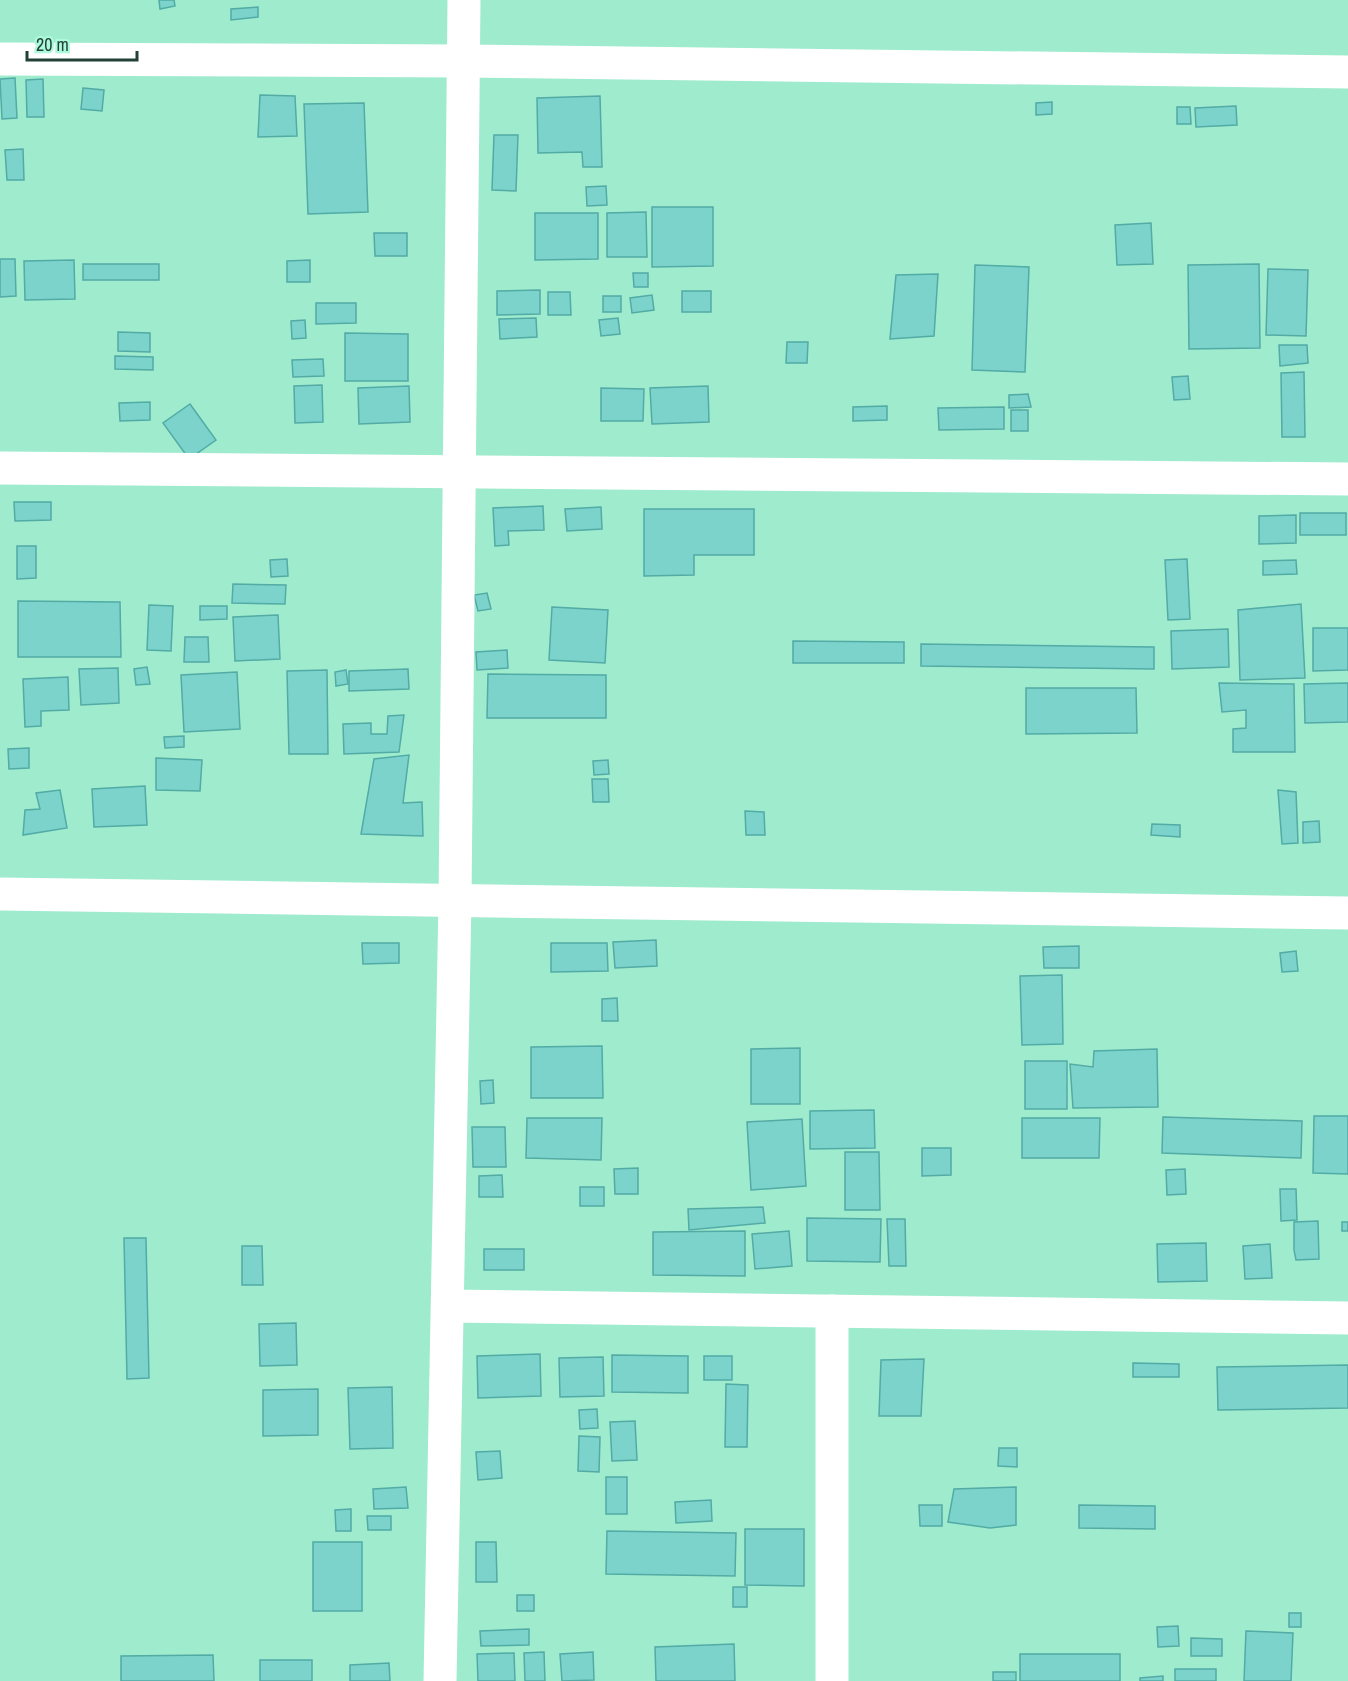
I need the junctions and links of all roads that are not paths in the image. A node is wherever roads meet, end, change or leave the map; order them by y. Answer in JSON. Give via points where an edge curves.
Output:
{"nodes":[{"id":1,"x":464,"y":0,"type":"edge"},
{"id":2,"x":0,"y":59,"type":"edge"},
{"id":3,"x":463,"y":61,"type":"junction"},
{"id":4,"x":1348,"y":72,"type":"edge"},
{"id":5,"x":0,"y":468,"type":"edge"},
{"id":6,"x":458,"y":472,"type":"junction"},
{"id":7,"x":1348,"y":479,"type":"edge"},
{"id":8,"x":0,"y":894,"type":"edge"},
{"id":9,"x":454,"y":900,"type":"junction"},
{"id":10,"x":1348,"y":913,"type":"edge"},
{"id":11,"x":448,"y":1306,"type":"junction"},
{"id":12,"x":832,"y":1311,"type":"junction"},
{"id":13,"x":1348,"y":1318,"type":"edge"},
{"id":14,"x":440,"y":1681,"type":"edge"},
{"id":15,"x":832,"y":1681,"type":"edge"}],
"edges":[{"from":1,"to":3,"type":"street"},
{"from":2,"to":3,"type":"street"},
{"from":3,"to":4,"type":"street"},
{"from":3,"to":6,"type":"street"},
{"from":5,"to":6,"type":"street"},
{"from":6,"to":7,"type":"street"},
{"from":6,"to":9,"type":"street"},
{"from":8,"to":9,"type":"street"},
{"from":9,"to":10,"type":"street"},
{"from":9,"to":11,"type":"street"},
{"from":11,"to":12,"type":"street"},
{"from":11,"to":14,"type":"street"},
{"from":12,"to":13,"type":"street"},
{"from":12,"to":15,"type":"street"}]}
